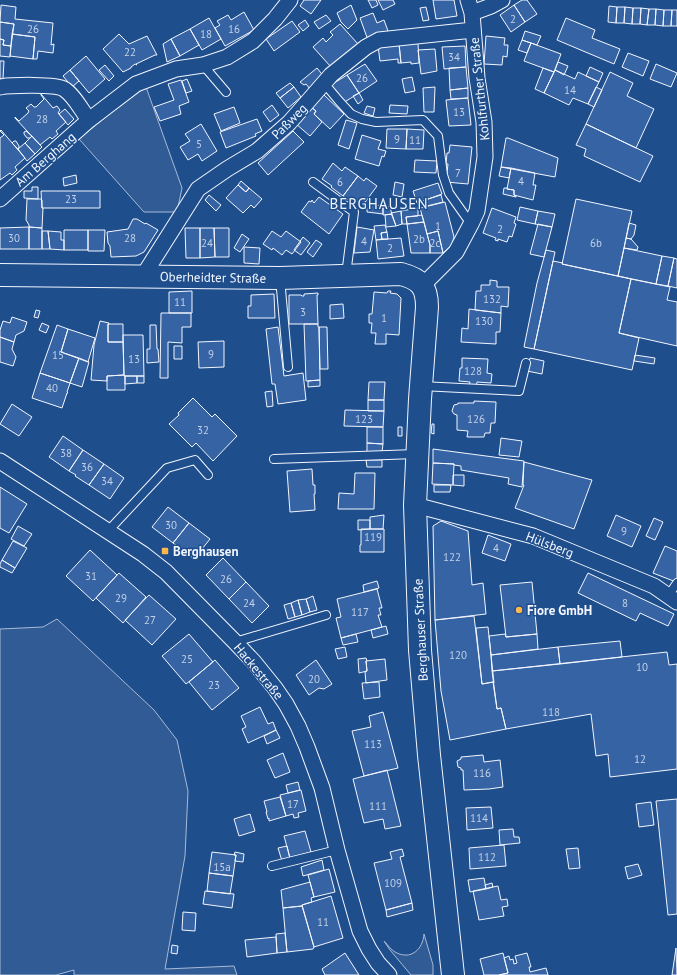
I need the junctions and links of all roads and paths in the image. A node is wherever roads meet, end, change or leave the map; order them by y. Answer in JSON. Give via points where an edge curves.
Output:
{"nodes":[{"id":1,"x":290,"y":0,"type":"edge"},
{"id":2,"x":502,"y":0,"type":"edge"},
{"id":3,"x":470,"y":6,"type":"edge"},
{"id":4,"x":473,"y":30,"type":"junction"},
{"id":5,"x":204,"y":66,"type":"junction"},
{"id":6,"x":324,"y":83,"type":"junction"},
{"id":7,"x":0,"y":87,"type":"edge"},
{"id":8,"x":226,"y":92,"type":"dead end"},
{"id":9,"x":89,"y":120,"type":"junction"},
{"id":10,"x":313,"y":182,"type":"dead end"},
{"id":11,"x":0,"y":198,"type":"edge"},
{"id":12,"x":471,"y":224,"type":"junction"},
{"id":13,"x":0,"y":275,"type":"edge"},
{"id":14,"x":143,"y":276,"type":"junction"},
{"id":15,"x":346,"y":276,"type":"junction"},
{"id":16,"x":280,"y":278,"type":"junction"},
{"id":17,"x":423,"y":285,"type":"junction"},
{"id":18,"x":526,"y":362,"type":"dead end"},
{"id":19,"x":288,"y":367,"type":"dead end"},
{"id":20,"x":421,"y":386,"type":"junction"},
{"id":21,"x":417,"y":454,"type":"junction"},
{"id":22,"x":274,"y":459,"type":"dead end"},
{"id":23,"x":0,"y":461,"type":"edge"},
{"id":24,"x":208,"y":475,"type":"dead end"},
{"id":25,"x":415,"y":505,"type":"junction"},
{"id":26,"x":108,"y":531,"type":"junction"},
{"id":27,"x":677,"y":583,"type":"edge"},
{"id":28,"x":673,"y":599,"type":"edge"},
{"id":29,"x":326,"y":615,"type":"dead end"},
{"id":30,"x":235,"y":642,"type":"junction"},
{"id":31,"x":337,"y":850,"type":"junction"},
{"id":32,"x":272,"y":866,"type":"dead end"},
{"id":33,"x":389,"y":975,"type":"edge"},
{"id":34,"x":453,"y":975,"type":"edge"}],
"edges":[{"from":1,"to":5,"type":"street","name":"Am Berghang","via":[[254,41],[227,57]]},
{"from":2,"to":3,"type":"street","via":[[491,6]]},
{"from":3,"to":4,"type":"street","name":"Kohlfurther Straße"},
{"from":4,"to":6,"type":"street","name":"Paßweg","via":[[379,40],[366,47]]},
{"from":4,"to":12,"type":"street","name":"Kohlfurther Straße","via":[[484,122],[485,157],[477,211]]},
{"from":5,"to":8,"type":"lane"},
{"from":5,"to":9,"type":"street","name":"Am Berghang","via":[[176,69],[136,84]]},
{"from":6,"to":12,"type":"lane","via":[[351,114],[362,119],[376,122],[423,120],[438,136],[443,175],[449,192]]},
{"from":6,"to":14,"type":"street","name":"Paßweg","via":[[289,123],[257,151],[198,189]]},
{"from":7,"to":9,"type":"street","via":[[10,85],[64,88]]},
{"from":9,"to":11,"type":"street","name":"Am Berghang"},
{"from":10,"to":15,"type":"lane","via":[[354,212]]},
{"from":12,"to":17,"type":"street","name":"Kohlfurther Straße","via":[[456,252]]},
{"from":13,"to":14,"type":"street","name":"Oberheidter Straße"},
{"from":14,"to":16,"type":"street","name":"Oberheidter Straße"},
{"from":15,"to":16,"type":"street","name":"Oberheidter Straße"},
{"from":15,"to":17,"type":"street","name":"Oberheidter Straße","via":[[401,274]]},
{"from":16,"to":19,"type":"lane"},
{"from":17,"to":20,"type":"street","name":"Berghauser Straße","via":[[427,300]]},
{"from":18,"to":20,"type":"lane","via":[[519,391]]},
{"from":20,"to":21,"type":"street","name":"Berghauser Straße"},
{"from":21,"to":22,"type":"lane"},
{"from":21,"to":25,"type":"street","name":"Berghauser Straße"},
{"from":23,"to":26,"type":"street","name":"Hackestraße"},
{"from":24,"to":26,"type":"lane","via":[[195,460],[167,468]]},
{"from":25,"to":28,"type":"street","name":"Hülsberg","via":[[533,536],[654,586]]},
{"from":25,"to":34,"type":"street","name":"Berghauser Straße","via":[[420,650]]},
{"from":26,"to":30,"type":"street","name":"Hackestraße","via":[[166,572]]},
{"from":27,"to":28,"type":"lane"},
{"from":29,"to":30,"type":"lane"},
{"from":30,"to":31,"type":"street","name":"Hackestraße","via":[[275,688],[298,726],[322,788]]},
{"from":31,"to":32,"type":"lane"},
{"from":31,"to":33,"type":"street","name":"Hackestraße","via":[[360,931],[378,963]]}]}
